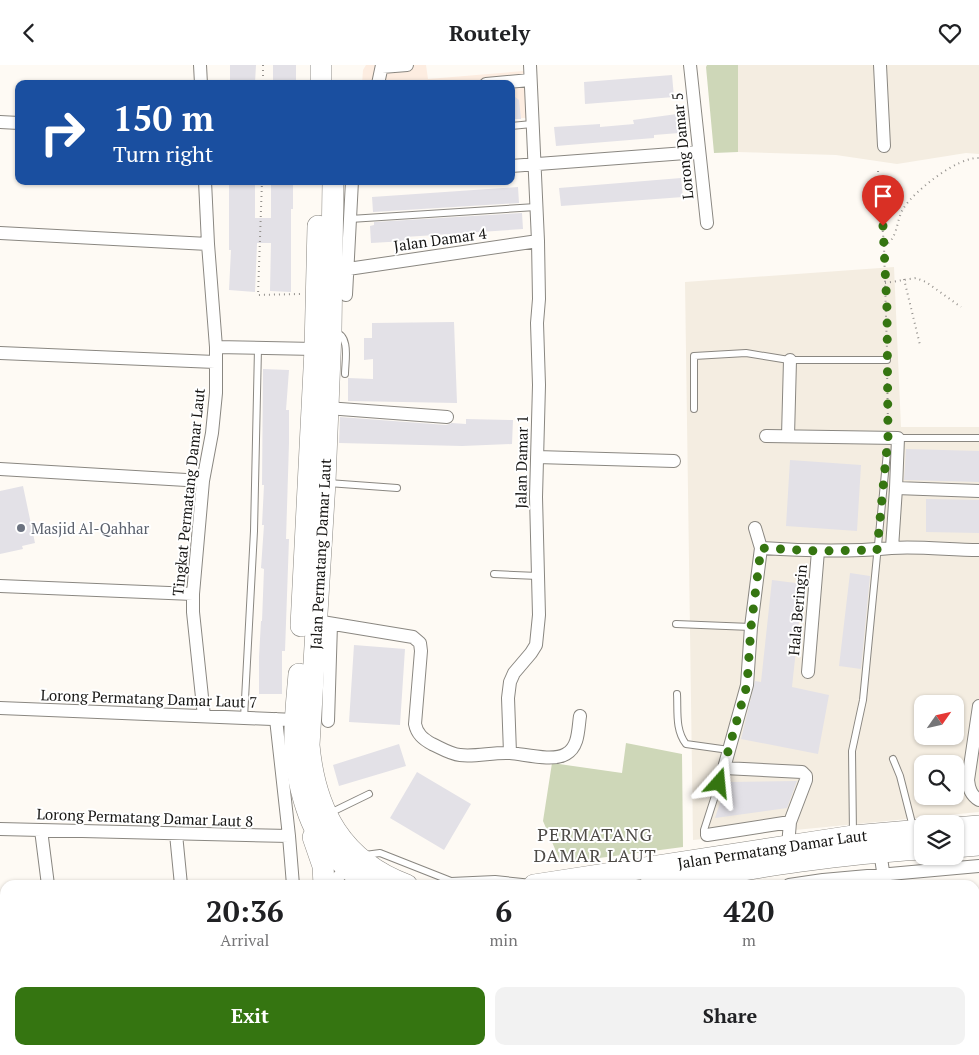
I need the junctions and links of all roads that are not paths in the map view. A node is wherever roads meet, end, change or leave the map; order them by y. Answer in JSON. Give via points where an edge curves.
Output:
{"nodes":[{"id":1,"x":200,"y":65,"type":"edge"},
{"id":2,"x":321,"y":65,"type":"edge"},
{"id":3,"x":335,"y":65,"type":"edge"},
{"id":4,"x":408,"y":65,"type":"edge"},
{"id":5,"x":530,"y":65,"type":"edge"},
{"id":6,"x":690,"y":65,"type":"edge"},
{"id":7,"x":880,"y":65,"type":"edge"},
{"id":8,"x":382,"y":66,"type":"edge"},
{"id":9,"x":201,"y":80,"type":"edge"},
{"id":10,"x":321,"y":80,"type":"edge"},
{"id":11,"x":334,"y":80,"type":"edge"},
{"id":12,"x":379,"y":80,"type":"edge"},
{"id":13,"x":530,"y":80,"type":"junction"},
{"id":14,"x":515,"y":81,"type":"edge"},
{"id":15,"x":0,"y":122,"type":"edge"},
{"id":16,"x":15,"y":123,"type":"edge"},
{"id":17,"x":532,"y":124,"type":"junction"},
{"id":18,"x":515,"y":126,"type":"edge"},
{"id":19,"x":884,"y":146,"type":"dead end"},
{"id":20,"x":699,"y":151,"type":"junction"},
{"id":21,"x":534,"y":164,"type":"junction"},
{"id":22,"x":515,"y":165,"type":"edge"},
{"id":23,"x":205,"y":185,"type":"edge"},
{"id":24,"x":319,"y":185,"type":"edge"},
{"id":25,"x":333,"y":185,"type":"edge"},
{"id":26,"x":352,"y":185,"type":"edge"},
{"id":27,"x":536,"y":207,"type":"junction"},
{"id":28,"x":350,"y":219,"type":"junction"},
{"id":29,"x":707,"y":223,"type":"dead end"},
{"id":30,"x":0,"y":233,"type":"edge"},
{"id":31,"x":538,"y":241,"type":"junction"},
{"id":32,"x":208,"y":244,"type":"junction"},
{"id":33,"x":348,"y":269,"type":"junction"},
{"id":34,"x":346,"y":295,"type":"dead end"},
{"id":35,"x":330,"y":331,"type":"junction"},
{"id":36,"x":216,"y":347,"type":"junction"},
{"id":37,"x":258,"y":348,"type":"junction"},
{"id":38,"x":315,"y":349,"type":"junction"},
{"id":39,"x":0,"y":353,"type":"edge"},
{"id":40,"x":790,"y":360,"type":"junction"},
{"id":41,"x":887,"y":360,"type":"road end"},
{"id":42,"x":215,"y":362,"type":"junction"},
{"id":43,"x":345,"y":374,"type":"dead end"},
{"id":44,"x":328,"y":408,"type":"junction"},
{"id":45,"x":694,"y":409,"type":"dead end"},
{"id":46,"x":447,"y":417,"type":"dead end"},
{"id":47,"x":766,"y":436,"type":"dead end"},
{"id":48,"x":788,"y":436,"type":"junction"},
{"id":49,"x":893,"y":437,"type":"junction"},
{"id":50,"x":979,"y":438,"type":"edge"},
{"id":51,"x":887,"y":452,"type":"dead end"},
{"id":52,"x":537,"y":457,"type":"junction"},
{"id":53,"x":674,"y":461,"type":"dead end"},
{"id":54,"x":0,"y":469,"type":"edge"},
{"id":55,"x":203,"y":481,"type":"junction"},
{"id":56,"x":324,"y":482,"type":"junction"},
{"id":57,"x":397,"y":488,"type":"dead end"},
{"id":58,"x":896,"y":488,"type":"junction"},
{"id":59,"x":979,"y":491,"type":"edge"},
{"id":60,"x":755,"y":528,"type":"dead end"},
{"id":61,"x":761,"y":548,"type":"junction"},
{"id":62,"x":892,"y":548,"type":"junction"},
{"id":63,"x":877,"y":550,"type":"junction"},
{"id":64,"x":979,"y":550,"type":"edge"},
{"id":65,"x":818,"y":551,"type":"junction"},
{"id":66,"x":494,"y":574,"type":"dead end"},
{"id":67,"x":538,"y":576,"type":"junction"},
{"id":68,"x":0,"y":586,"type":"edge"},
{"id":69,"x":193,"y":594,"type":"junction"},
{"id":70,"x":323,"y":622,"type":"junction"},
{"id":71,"x":676,"y":624,"type":"dead end"},
{"id":72,"x":751,"y":627,"type":"junction"},
{"id":73,"x":808,"y":672,"type":"dead end"},
{"id":74,"x":677,"y":694,"type":"dead end"},
{"id":75,"x":979,"y":706,"type":"edge"},
{"id":76,"x":0,"y":708,"type":"edge"},
{"id":77,"x":580,"y":716,"type":"dead end"},
{"id":78,"x":204,"y":717,"type":"junction"},
{"id":79,"x":244,"y":718,"type":"junction"},
{"id":80,"x":286,"y":720,"type":"junction"},
{"id":81,"x":328,"y":721,"type":"dead end"},
{"id":82,"x":729,"y":750,"type":"junction"},
{"id":83,"x":510,"y":753,"type":"junction"},
{"id":84,"x":893,"y":759,"type":"dead end"},
{"id":85,"x":724,"y":767,"type":"junction"},
{"id":86,"x":369,"y":795,"type":"dead end"},
{"id":87,"x":979,"y":800,"type":"edge"},
{"id":88,"x":318,"y":815,"type":"junction"},
{"id":89,"x":914,"y":819,"type":"edge"},
{"id":90,"x":790,"y":822,"type":"junction"},
{"id":91,"x":979,"y":826,"type":"edge"},
{"id":92,"x":964,"y":827,"type":"edge"},
{"id":93,"x":0,"y":829,"type":"edge"},
{"id":94,"x":41,"y":830,"type":"junction"},
{"id":95,"x":176,"y":834,"type":"junction"},
{"id":96,"x":289,"y":835,"type":"junction"},
{"id":97,"x":707,"y":835,"type":"joint"},
{"id":98,"x":853,"y":837,"type":"junction"},
{"id":99,"x":914,"y":837,"type":"edge"},
{"id":100,"x":914,"y":839,"type":"edge"},
{"id":101,"x":979,"y":845,"type":"edge"},
{"id":102,"x":788,"y":846,"type":"junction"},
{"id":103,"x":964,"y":846,"type":"edge"},
{"id":104,"x":880,"y":851,"type":"junction"},
{"id":105,"x":351,"y":862,"type":"junction"},
{"id":106,"x":979,"y":866,"type":"edge"},
{"id":107,"x":47,"y":880,"type":"edge"},
{"id":108,"x":181,"y":880,"type":"edge"},
{"id":109,"x":293,"y":880,"type":"edge"},
{"id":110,"x":324,"y":880,"type":"edge"},
{"id":111,"x":335,"y":880,"type":"edge"},
{"id":112,"x":366,"y":880,"type":"edge"},
{"id":113,"x":396,"y":880,"type":"edge"},
{"id":114,"x":448,"y":880,"type":"edge"},
{"id":115,"x":473,"y":880,"type":"edge"},
{"id":116,"x":504,"y":880,"type":"edge"},
{"id":117,"x":565,"y":880,"type":"edge"},
{"id":118,"x":682,"y":880,"type":"edge"},
{"id":119,"x":884,"y":880,"type":"edge"}],
"edges":[{"from":1,"to":9,"type":"street"},
{"from":2,"to":10,"type":"highway"},
{"from":3,"to":11,"type":"highway"},
{"from":4,"to":8,"type":"street"},
{"from":5,"to":13,"type":"street","name":"Jalan Damar 1"},
{"from":6,"to":20,"type":"street","name":"Lorong Damar 5"},
{"from":7,"to":19,"type":"street"},
{"from":8,"to":12,"type":"street"},
{"from":13,"to":14,"type":"street"},
{"from":13,"to":17,"type":"street","name":"Jalan Damar 1"},
{"from":15,"to":16,"type":"street"},
{"from":17,"to":18,"type":"lane"},
{"from":17,"to":21,"type":"street","name":"Jalan Damar 1"},
{"from":20,"to":21,"type":"street"},
{"from":20,"to":29,"type":"street","name":"Lorong Damar 5"},
{"from":21,"to":22,"type":"street"},
{"from":21,"to":27,"type":"street","name":"Jalan Damar 1"},
{"from":23,"to":32,"type":"street","name":"Tingkat Permatang Damar Laut"},
{"from":24,"to":38,"type":"highway","name":"Jalan Permatang Damar Laut"},
{"from":25,"to":35,"type":"highway","name":"Jalan Permatang Damar Laut"},
{"from":26,"to":28,"type":"street"},
{"from":27,"to":28,"type":"lane"},
{"from":27,"to":31,"type":"street","name":"Jalan Damar 1"},
{"from":28,"to":33,"type":"street"},
{"from":30,"to":32,"type":"street"},
{"from":31,"to":33,"type":"street","name":"Jalan Damar 4"},
{"from":31,"to":52,"type":"street","name":"Jalan Damar 1"},
{"from":32,"to":36,"type":"street","name":"Tingkat Permatang Damar Laut"},
{"from":33,"to":34,"type":"street"},
{"from":35,"to":43,"type":"lane","via":[[338,332],[345,339]]},
{"from":35,"to":44,"type":"highway","name":"Jalan Permatang Damar Laut"},
{"from":36,"to":37,"type":"street"},
{"from":36,"to":42,"type":"street","name":"Tingkat Permatang Damar Laut"},
{"from":37,"to":38,"type":"street"},
{"from":37,"to":79,"type":"lane","via":[[254,531]]},
{"from":38,"to":80,"type":"highway","name":"Jalan Permatang Damar Laut"},
{"from":39,"to":42,"type":"street"},
{"from":40,"to":41,"type":"lane"},
{"from":40,"to":45,"type":"lane","via":[[746,353],[694,355]]},
{"from":40,"to":48,"type":"street"},
{"from":42,"to":55,"type":"street","name":"Tingkat Permatang Damar Laut","via":[[212,433]]},
{"from":44,"to":46,"type":"street"},
{"from":44,"to":56,"type":"highway","name":"Jalan Permatang Damar Laut"},
{"from":47,"to":48,"type":"street"},
{"from":48,"to":49,"type":"street"},
{"from":49,"to":50,"type":"lane"},
{"from":49,"to":58,"type":"street"},
{"from":51,"to":63,"type":"lane"},
{"from":52,"to":53,"type":"street"},
{"from":52,"to":67,"type":"street","name":"Jalan Damar 1"},
{"from":54,"to":55,"type":"street"},
{"from":55,"to":69,"type":"street","name":"Tingkat Permatang Damar Laut"},
{"from":56,"to":57,"type":"lane"},
{"from":56,"to":70,"type":"highway","name":"Jalan Permatang Damar Laut"},
{"from":58,"to":59,"type":"street"},
{"from":58,"to":62,"type":"street"},
{"from":60,"to":61,"type":"street"},
{"from":61,"to":65,"type":"street"},
{"from":61,"to":72,"type":"street"},
{"from":62,"to":63,"type":"street"},
{"from":62,"to":64,"type":"street"},
{"from":63,"to":65,"type":"street"},
{"from":63,"to":98,"type":"lane","via":[[863,700],[852,751]]},
{"from":65,"to":73,"type":"street","name":"Hala Beringin"},
{"from":66,"to":67,"type":"lane"},
{"from":67,"to":83,"type":"street","name":"Jalan Damar 1","via":[[536,645],[510,682]]},
{"from":68,"to":69,"type":"street"},
{"from":69,"to":78,"type":"street","name":"Tingkat Permatang Damar Laut"},
{"from":70,"to":81,"type":"street"},
{"from":70,"to":83,"type":"street","via":[[413,637],[420,643],[421,651],[415,724],[421,737],[447,752],[460,755]]},
{"from":70,"to":88,"type":"highway","name":"Jalan Permatang Damar Laut","via":[[309,745]]},
{"from":71,"to":72,"type":"lane"},
{"from":72,"to":82,"type":"street","via":[[747,685]]},
{"from":74,"to":82,"type":"lane","via":[[680,736],[686,744]]},
{"from":75,"to":87,"type":"street","via":[[968,780],[969,789]]},
{"from":76,"to":78,"type":"street","name":"Lorong Permatang Damar Laut 7"},
{"from":77,"to":83,"type":"street","via":[[576,743],[567,754],[560,757]]},
{"from":78,"to":79,"type":"street","name":"Lorong Permatang Damar Laut 7"},
{"from":79,"to":80,"type":"street","name":"Lorong Permatang Damar Laut 7"},
{"from":80,"to":88,"type":"highway","name":"Jalan Permatang Damar Laut","via":[[295,746],[297,770]]},
{"from":80,"to":96,"type":"street"},
{"from":82,"to":85,"type":"street"},
{"from":84,"to":89,"type":"lane"},
{"from":85,"to":90,"type":"street","via":[[802,772],[806,780]]},
{"from":85,"to":97,"type":"lane","via":[[704,830]]},
{"from":86,"to":88,"type":"lane"},
{"from":88,"to":105,"type":"highway","name":"Jalan Permatang Damar Laut","via":[[326,847]]},
{"from":88,"to":110,"type":"highway","via":[[313,838],[323,866]]},
{"from":90,"to":97,"type":"street"},
{"from":90,"to":102,"type":"street"},
{"from":91,"to":92,"type":"highway"},
{"from":93,"to":94,"type":"street","name":"Lorong Permatang Damar Laut 8"},
{"from":94,"to":95,"type":"street","name":"Lorong Permatang Damar Laut 8"},
{"from":94,"to":107,"type":"street"},
{"from":95,"to":96,"type":"street","name":"Lorong Permatang Damar Laut 8"},
{"from":95,"to":108,"type":"street"},
{"from":96,"to":109,"type":"street"},
{"from":98,"to":99,"type":"highway","name":"Jalan Permatang Damar Laut"},
{"from":98,"to":102,"type":"highway","name":"Jalan Permatang Damar Laut"},
{"from":100,"to":104,"type":"highway","name":"Jalan Permatang Damar Laut"},
{"from":101,"to":103,"type":"highway"},
{"from":102,"to":117,"type":"highway","name":"Jalan Permatang Damar Laut"},
{"from":104,"to":118,"type":"highway","name":"Jalan Permatang Damar Laut"},
{"from":104,"to":119,"type":"street"},
{"from":105,"to":111,"type":"street"},
{"from":105,"to":112,"type":"highway","name":"Jalan Permatang Damar Laut"},
{"from":105,"to":113,"type":"highway","name":"Jalan Permatang Damar Laut"},
{"from":105,"to":114,"type":"lane","via":[[380,853]]},
{"from":106,"to":119,"type":"street"},
{"from":115,"to":116,"type":"lane"}]}
